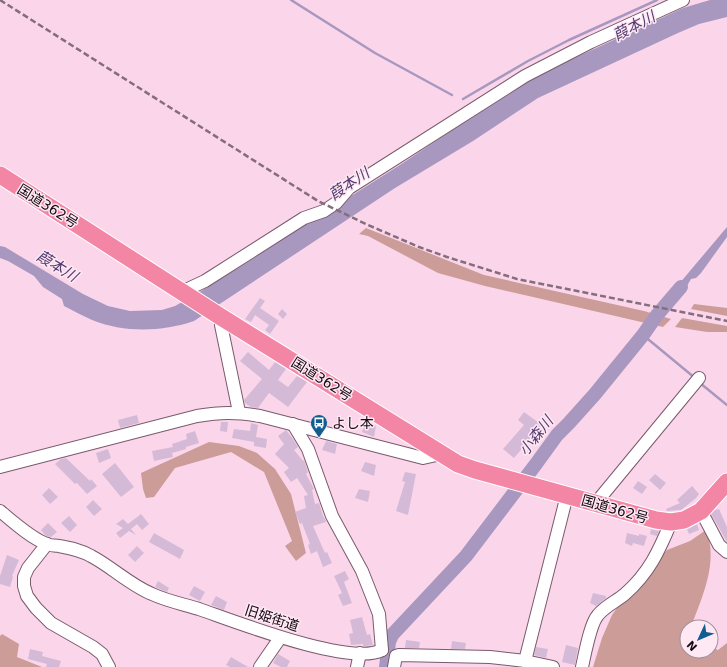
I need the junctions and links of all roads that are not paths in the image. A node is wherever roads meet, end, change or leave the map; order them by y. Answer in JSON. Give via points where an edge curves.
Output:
{"nodes":[{"id":1,"x":683,"y":0,"type":"edge"},
{"id":2,"x":0,"y":175,"type":"edge"},
{"id":3,"x":186,"y":293,"type":"junction"},
{"id":4,"x":219,"y":315,"type":"junction"},
{"id":5,"x":697,"y":381,"type":"dead end"},
{"id":6,"x":239,"y":412,"type":"junction"},
{"id":7,"x":293,"y":424,"type":"junction"},
{"id":8,"x":441,"y":454,"type":"junction"},
{"id":9,"x":0,"y":467,"type":"edge"},
{"id":10,"x":727,"y":482,"type":"edge"},
{"id":11,"x":566,"y":495,"type":"junction"},
{"id":12,"x":595,"y":504,"type":"junction"},
{"id":13,"x":0,"y":511,"type":"edge"},
{"id":14,"x":701,"y":511,"type":"junction"},
{"id":15,"x":671,"y":522,"type":"junction"},
{"id":16,"x":47,"y":544,"type":"junction"},
{"id":17,"x":727,"y":552,"type":"edge"},
{"id":18,"x":280,"y":638,"type":"junction"},
{"id":19,"x":382,"y":650,"type":"junction"},
{"id":20,"x":360,"y":653,"type":"junction"},
{"id":21,"x":525,"y":661,"type":"junction"},
{"id":22,"x":489,"y":662,"type":"edge"},
{"id":23,"x":394,"y":664,"type":"edge"},
{"id":24,"x":109,"y":667,"type":"edge"},
{"id":25,"x":260,"y":667,"type":"edge"},
{"id":26,"x":357,"y":667,"type":"edge"},
{"id":27,"x":553,"y":667,"type":"edge"},
{"id":28,"x":582,"y":667,"type":"edge"}],
"edges":[{"from":1,"to":3,"type":"street","via":[[591,42],[525,76],[349,188],[324,212],[304,218],[190,288]]},
{"from":2,"to":3,"type":"highway","name":"国道362号"},
{"from":3,"to":4,"type":"highway","name":"国道362号"},
{"from":4,"to":6,"type":"street"},
{"from":4,"to":8,"type":"highway","name":"国道362号"},
{"from":5,"to":12,"type":"street"},
{"from":6,"to":7,"type":"street"},
{"from":6,"to":9,"type":"street","via":[[197,416]]},
{"from":7,"to":8,"type":"street","via":[[423,458]]},
{"from":7,"to":19,"type":"street","via":[[308,449],[332,516],[362,571],[379,614]]},
{"from":8,"to":11,"type":"highway","name":"国道362号","via":[[475,470]]},
{"from":10,"to":14,"type":"highway","name":"国道362号"},
{"from":11,"to":12,"type":"highway","name":"国道362号"},
{"from":11,"to":21,"type":"street"},
{"from":12,"to":15,"type":"highway","name":"国道362号"},
{"from":13,"to":16,"type":"street","name":"旧姫街道"},
{"from":14,"to":15,"type":"highway","name":"国道362号","via":[[684,520]]},
{"from":14,"to":17,"type":"street","via":[[719,545]]},
{"from":15,"to":28,"type":"street","via":[[658,554],[645,574],[594,621]]},
{"from":16,"to":18,"type":"street","name":"旧姫街道","via":[[71,548],[89,555],[152,594]]},
{"from":16,"to":24,"type":"street","via":[[24,576],[27,596],[52,623],[102,654]]},
{"from":18,"to":20,"type":"street","name":"旧姫街道","via":[[335,651]]},
{"from":18,"to":25,"type":"street"},
{"from":19,"to":20,"type":"street","name":"旧姫街道","via":[[377,653]]},
{"from":19,"to":23,"type":"street"},
{"from":20,"to":26,"type":"street"},
{"from":21,"to":22,"type":"street"},
{"from":21,"to":27,"type":"street"},
{"from":22,"to":23,"type":"street","via":[[399,655],[396,656]]}]}
